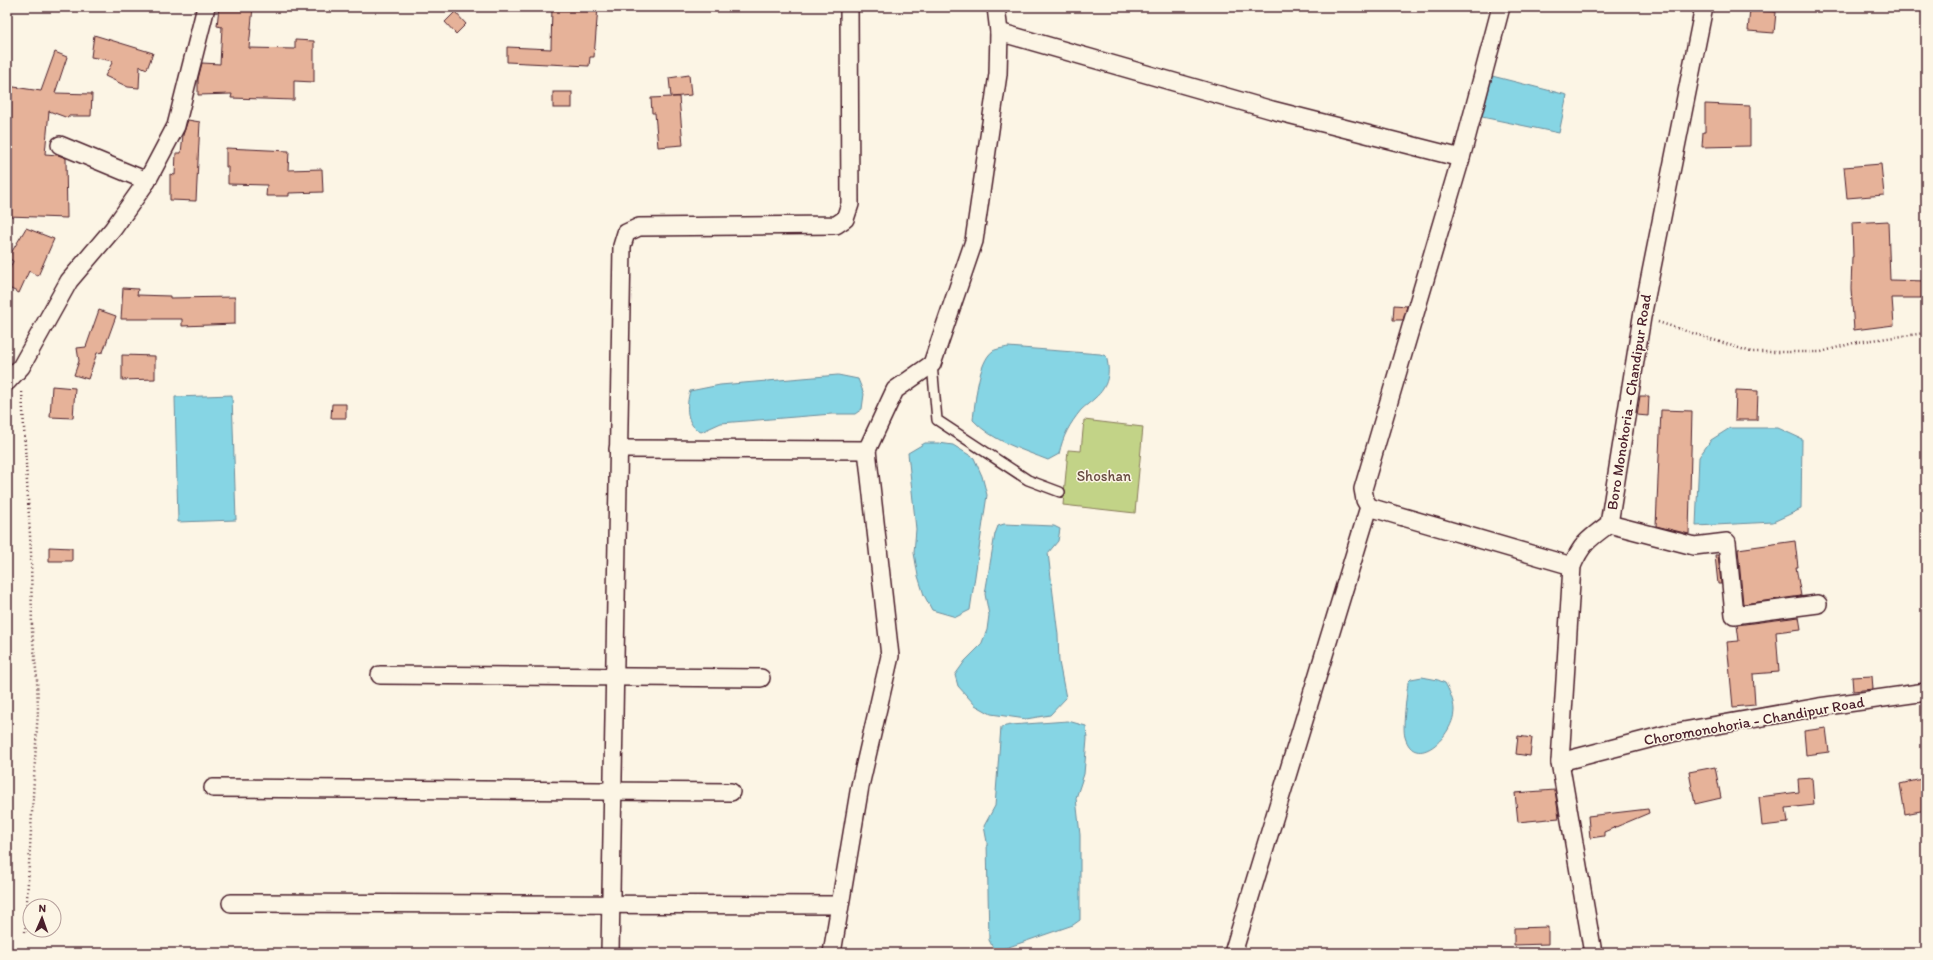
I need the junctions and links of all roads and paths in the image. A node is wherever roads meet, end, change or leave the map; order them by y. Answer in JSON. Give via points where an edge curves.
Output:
{"nodes":[{"id":1,"x":206,"y":7,"type":"edge"},
{"id":2,"x":849,"y":7,"type":"edge"},
{"id":3,"x":996,"y":7,"type":"edge"},
{"id":4,"x":1501,"y":7,"type":"edge"},
{"id":5,"x":1704,"y":7,"type":"edge"},
{"id":6,"x":999,"y":32,"type":"junction"},
{"id":7,"x":60,"y":145,"type":"dead end"},
{"id":8,"x":1461,"y":158,"type":"junction"},
{"id":9,"x":147,"y":181,"type":"junction"},
{"id":10,"x":1642,"y":317,"type":"junction"},
{"id":11,"x":1926,"y":333,"type":"edge"},
{"id":12,"x":932,"y":364,"type":"junction"},
{"id":13,"x":21,"y":367,"type":"junction"},
{"id":14,"x":7,"y":382,"type":"edge"},
{"id":15,"x":618,"y":449,"type":"junction"},
{"id":16,"x":867,"y":450,"type":"junction"},
{"id":17,"x":1060,"y":492,"type":"dead end"},
{"id":18,"x":1369,"y":507,"type":"junction"},
{"id":19,"x":1609,"y":524,"type":"junction"},
{"id":20,"x":1572,"y":566,"type":"junction"},
{"id":21,"x":1818,"y":604,"type":"dead end"},
{"id":22,"x":380,"y":675,"type":"dead end"},
{"id":23,"x":615,"y":677,"type":"junction"},
{"id":24,"x":761,"y":678,"type":"dead end"},
{"id":25,"x":1926,"y":692,"type":"edge"},
{"id":26,"x":1560,"y":762,"type":"junction"},
{"id":27,"x":213,"y":788,"type":"dead end"},
{"id":28,"x":614,"y":791,"type":"junction"},
{"id":29,"x":731,"y":792,"type":"dead end"},
{"id":30,"x":27,"y":898,"type":"edge"},
{"id":31,"x":232,"y":902,"type":"dead end"},
{"id":32,"x":611,"y":904,"type":"junction"},
{"id":33,"x":839,"y":905,"type":"junction"},
{"id":34,"x":610,"y":953,"type":"edge"},
{"id":35,"x":832,"y":953,"type":"edge"},
{"id":36,"x":1233,"y":953,"type":"edge"},
{"id":37,"x":1593,"y":953,"type":"edge"}],
"edges":[{"from":1,"to":9,"type":"street","via":[[176,126]]},
{"from":2,"to":15,"type":"street","via":[[850,204],[845,219],[836,225],[639,227],[626,233],[622,246]]},
{"from":3,"to":6,"type":"street"},
{"from":4,"to":8,"type":"street"},
{"from":5,"to":10,"type":"street","name":"Boro Monohoria - Chandipur Road"},
{"from":6,"to":8,"type":"street","via":[[1272,110]]},
{"from":6,"to":12,"type":"street","via":[[998,74],[974,241]]},
{"from":7,"to":9,"type":"street"},
{"from":8,"to":18,"type":"street","via":[[1363,490]]},
{"from":9,"to":13,"type":"street","via":[[113,229],[69,280]]},
{"from":10,"to":11,"type":"path","via":[[1751,352],[1821,352],[1857,342]]},
{"from":10,"to":19,"type":"street","name":"Boro Monohoria - Chandipur Road"},
{"from":12,"to":16,"type":"street","via":[[895,390]]},
{"from":12,"to":17,"type":"lane","via":[[937,420],[1028,480]]},
{"from":13,"to":14,"type":"street"},
{"from":13,"to":30,"type":"path","via":[[31,546],[32,631],[38,709]]},
{"from":15,"to":16,"type":"street"},
{"from":15,"to":23,"type":"street"},
{"from":16,"to":33,"type":"street","via":[[890,656],[860,786]]},
{"from":18,"to":20,"type":"street"},
{"from":18,"to":36,"type":"street"},
{"from":19,"to":20,"type":"street","name":"Boro Monohoria - Chandipur Road","via":[[1579,549]]},
{"from":19,"to":21,"type":"street","via":[[1694,546],[1727,542],[1734,615]]},
{"from":20,"to":26,"type":"street","name":"Boro Monohoria - Chandipur Road"},
{"from":22,"to":23,"type":"street"},
{"from":23,"to":24,"type":"street"},
{"from":23,"to":28,"type":"street"},
{"from":25,"to":26,"type":"street","name":"Choromonohoria - Chandipur Road","via":[[1819,707],[1672,733]]},
{"from":26,"to":37,"type":"street","name":"Boro Monohoria - Chandipur Road"},
{"from":27,"to":28,"type":"street"},
{"from":28,"to":29,"type":"street"},
{"from":28,"to":32,"type":"street"},
{"from":31,"to":32,"type":"street"},
{"from":32,"to":33,"type":"street"},
{"from":32,"to":34,"type":"street"},
{"from":33,"to":35,"type":"street"}]}
